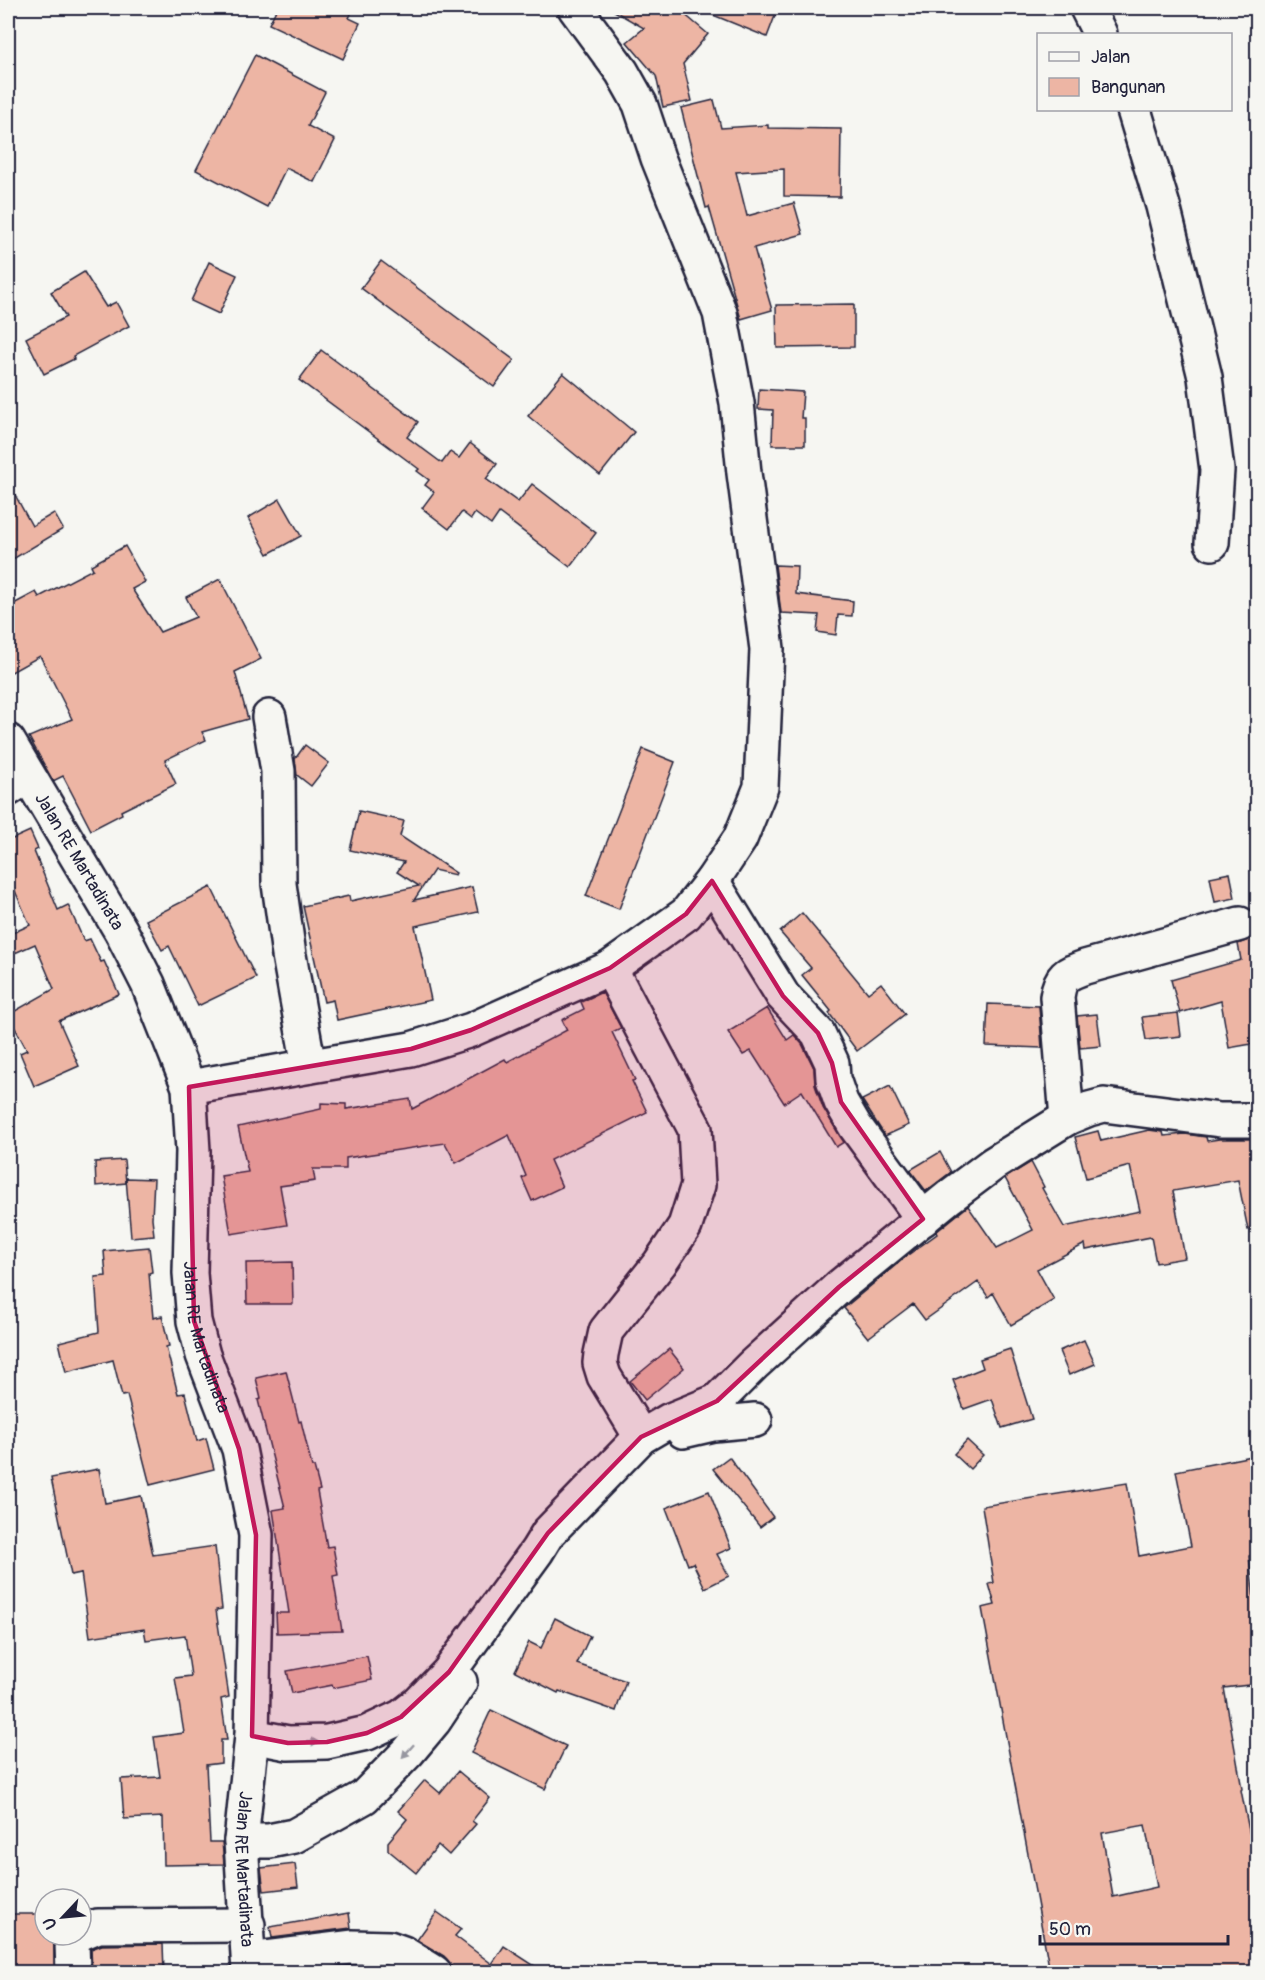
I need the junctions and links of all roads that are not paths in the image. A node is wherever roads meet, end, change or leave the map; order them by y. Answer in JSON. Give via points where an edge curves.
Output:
{"nodes":[{"id":1,"x":575,"y":8,"type":"edge"},
{"id":2,"x":1087,"y":8,"type":"edge"},
{"id":3,"x":1100,"y":33,"type":"edge"},
{"id":4,"x":1134,"y":111,"type":"edge"},
{"id":5,"x":1212,"y":543,"type":"dead end"},
{"id":6,"x":269,"y":717,"type":"dead end"},
{"id":7,"x":8,"y":741,"type":"edge"},
{"id":8,"x":18,"y":783,"type":"edge"},
{"id":9,"x":712,"y":881,"type":"junction"},
{"id":10,"x":1240,"y":924,"type":"dead end"},
{"id":11,"x":610,"y":968,"type":"junction"},
{"id":12,"x":309,"y":1066,"type":"junction"},
{"id":13,"x":189,"y":1087,"type":"junction"},
{"id":14,"x":1068,"y":1118,"type":"junction"},
{"id":15,"x":1257,"y":1120,"type":"edge"},
{"id":16,"x":923,"y":1219,"type":"junction"},
{"id":17,"x":715,"y":1412,"type":"junction"},
{"id":18,"x":641,"y":1437,"type":"junction"},
{"id":19,"x":553,"y":1538,"type":"junction"},
{"id":20,"x":426,"y":1712,"type":"junction"},
{"id":21,"x":252,"y":1736,"type":"junction"},
{"id":22,"x":241,"y":1841,"type":"junction"},
{"id":23,"x":248,"y":1925,"type":"junction"},
{"id":24,"x":93,"y":1928,"type":"edge"},
{"id":25,"x":72,"y":1947,"type":"edge"},
{"id":26,"x":249,"y":1966,"type":"edge"},
{"id":27,"x":73,"y":1972,"type":"edge"},
{"id":28,"x":434,"y":1972,"type":"edge"}],
"edges":[{"from":1,"to":9,"type":"main road","via":[[622,72],[640,104],[720,313],[737,403],[767,649],[760,787],[740,839]]},
{"from":2,"to":3,"type":"main road"},
{"from":4,"to":5,"type":"main road","via":[[1163,206],[1205,378],[1217,470]]},
{"from":6,"to":12,"type":"main road","via":[[278,771],[279,884]]},
{"from":7,"to":8,"type":"main road","name":"Jalan RE Martadinata"},
{"from":8,"to":13,"type":"main road","name":"Jalan RE Martadinata","via":[[121,931],[148,984]]},
{"from":9,"to":11,"type":"main road","via":[[686,914]]},
{"from":9,"to":16,"type":"main road","via":[[783,996],[818,1033],[832,1063],[841,1102]]},
{"from":10,"to":14,"type":"main road","via":[[1085,967],[1069,973],[1059,983]]},
{"from":11,"to":12,"type":"main road","via":[[471,1030],[411,1049]]},
{"from":11,"to":18,"type":"main road","via":[[695,1129],[697,1152],[698,1185],[685,1226],[606,1331],[601,1354],[604,1376]]},
{"from":12,"to":13,"type":"main road"},
{"from":13,"to":21,"type":"main road","name":"Jalan RE Martadinata","via":[[194,1321],[238,1449],[255,1535]]},
{"from":14,"to":15,"type":"main road","via":[[1104,1105],[1220,1120]]},
{"from":14,"to":16,"type":"main road","via":[[993,1164]]},
{"from":16,"to":17,"type":"main road","via":[[839,1287],[753,1365]]},
{"from":17,"to":18,"type":"main road","via":[[670,1420]]},
{"from":17,"to":19,"type":"main road","via":[[665,1439],[637,1460]]},
{"from":18,"to":19,"type":"main road"},
{"from":19,"to":20,"type":"main road","via":[[531,1560],[449,1672]]},
{"from":21,"to":20,"type":"main road","one_way":true,"via":[[288,1743],[327,1742]]},
{"from":20,"to":22,"type":"main road","one_way":true,"via":[[408,1752],[364,1797],[294,1836]]},
{"from":21,"to":22,"type":"main road","name":"Jalan RE Martadinata"},
{"from":22,"to":23,"type":"main road","name":"Jalan RE Martadinata"},
{"from":23,"to":24,"type":"main road"},
{"from":23,"to":26,"type":"main road","name":"Jalan RE Martadinata"},
{"from":25,"to":27,"type":"main road"},
{"from":26,"to":28,"type":"main road","via":[[352,1947],[389,1948]]}]}
